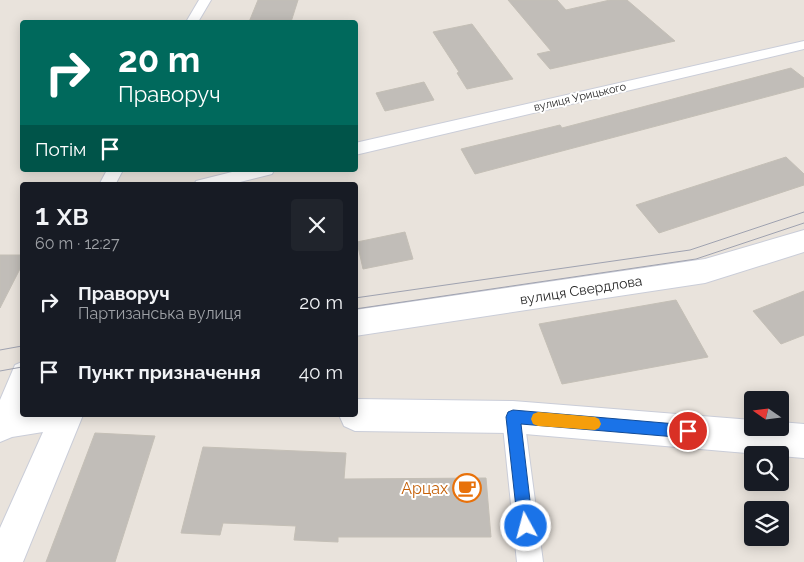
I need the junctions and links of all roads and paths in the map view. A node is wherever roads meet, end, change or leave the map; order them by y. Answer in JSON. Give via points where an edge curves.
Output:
{"nodes":[{"id":1,"x":205,"y":0,"type":"edge"},
{"id":2,"x":193,"y":20,"type":"edge"},
{"id":3,"x":804,"y":45,"type":"edge"},
{"id":4,"x":358,"y":148,"type":"edge"},
{"id":5,"x":257,"y":172,"type":"edge"},
{"id":6,"x":215,"y":182,"type":"edge"},
{"id":7,"x":804,"y":241,"type":"edge"},
{"id":8,"x":358,"y":323,"type":"edge"},
{"id":9,"x":20,"y":377,"type":"edge"},
{"id":10,"x":358,"y":415,"type":"edge"},
{"id":11,"x":36,"y":417,"type":"edge"},
{"id":12,"x":66,"y":417,"type":"edge"},
{"id":13,"x":513,"y":417,"type":"junction"},
{"id":14,"x":1,"y":424,"type":"edge"},
{"id":15,"x":804,"y":441,"type":"edge"},
{"id":16,"x":4,"y":562,"type":"edge"},
{"id":17,"x":530,"y":562,"type":"edge"}],
"edges":[{"from":1,"to":2,"type":"street"},
{"from":3,"to":4,"type":"street","name":"вулиця Урицького"},
{"from":5,"to":6,"type":"street"},
{"from":7,"to":8,"type":"street","name":"вулиця Свердлова","via":[[705,271]]},
{"from":9,"to":14,"type":"street"},
{"from":10,"to":13,"type":"street"},
{"from":11,"to":14,"type":"street"},
{"from":12,"to":16,"type":"street"},
{"from":13,"to":15,"type":"street"},
{"from":13,"to":17,"type":"street"}]}
